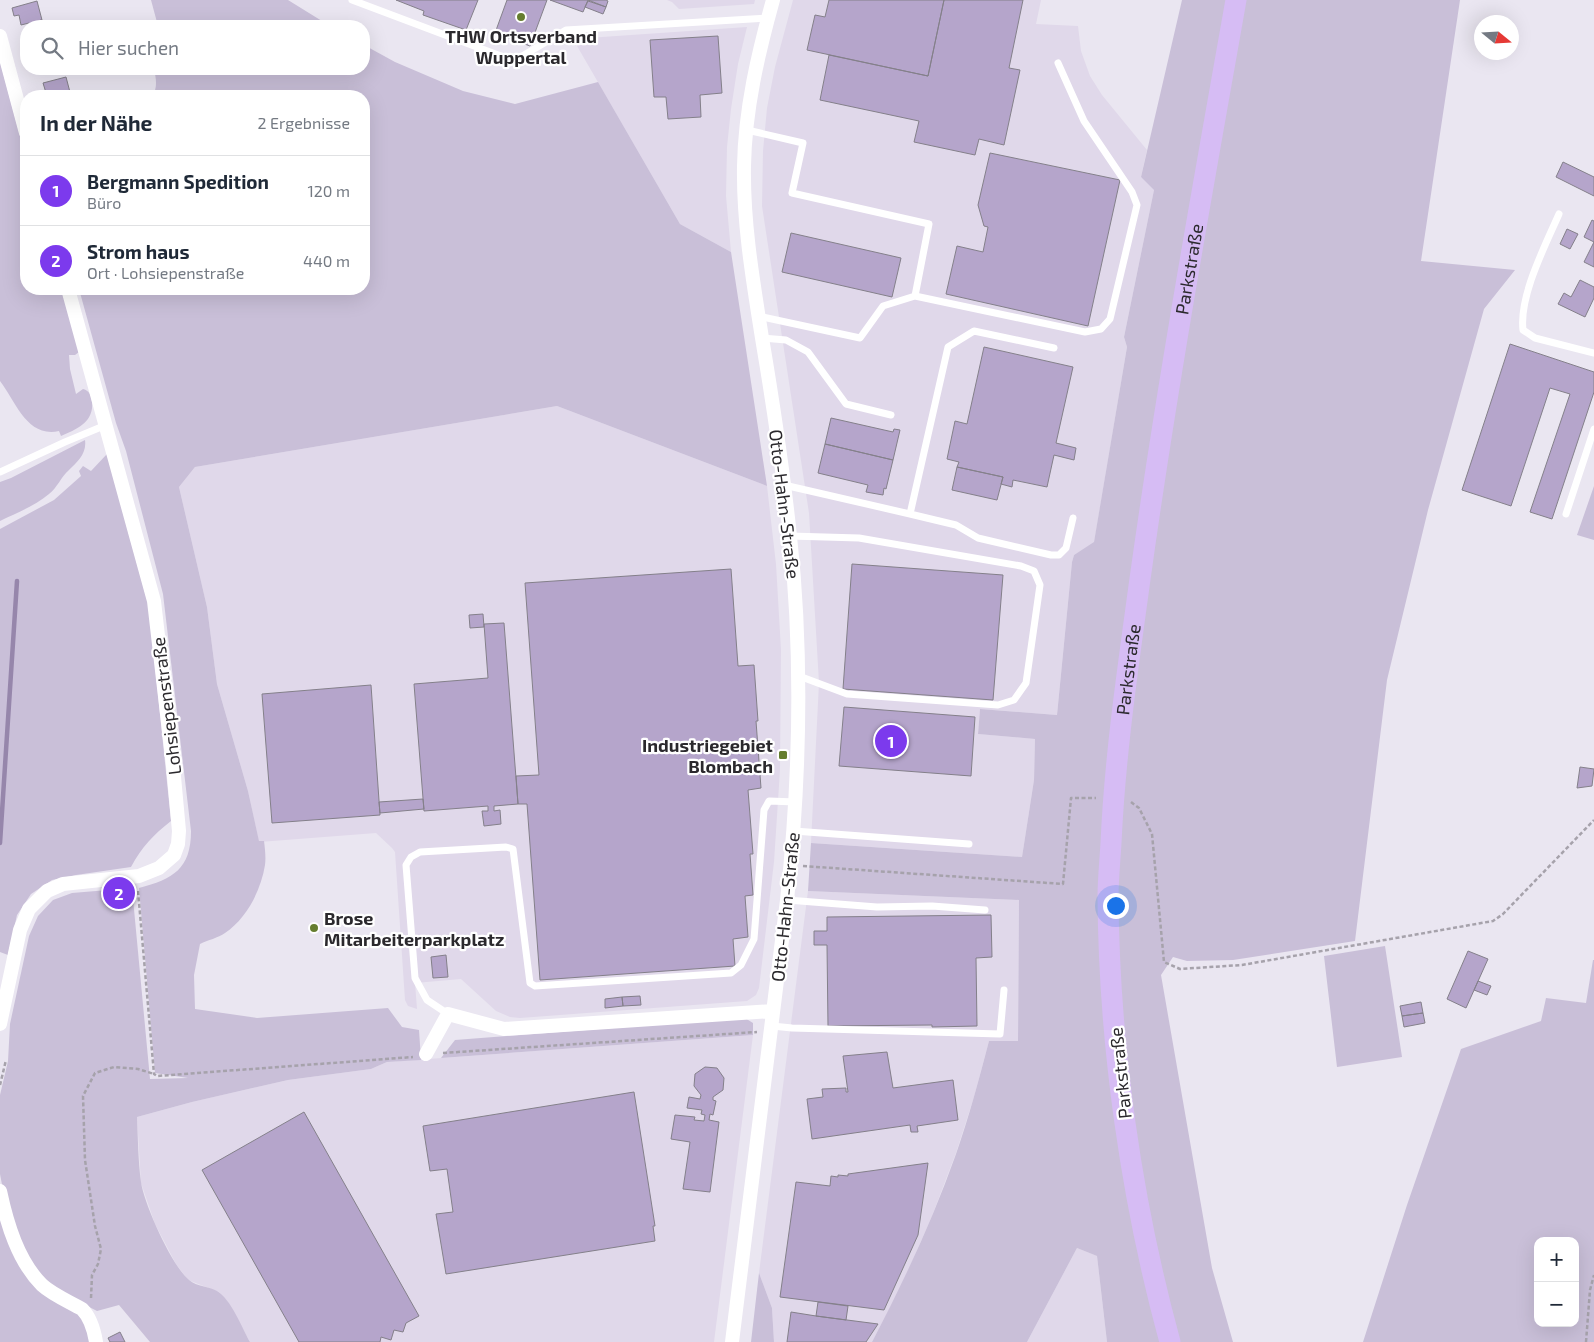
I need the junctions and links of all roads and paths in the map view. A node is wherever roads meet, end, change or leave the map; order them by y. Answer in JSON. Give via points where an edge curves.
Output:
{"nodes":[{"id":1,"x":352,"y":0,"type":"edge"},
{"id":2,"x":773,"y":0,"type":"edge"},
{"id":3,"x":1236,"y":0,"type":"edge"},
{"id":4,"x":768,"y":18,"type":"junction"},
{"id":5,"x":0,"y":36,"type":"edge"},
{"id":6,"x":1058,"y":63,"type":"dead end"},
{"id":7,"x":20,"y":111,"type":"edge"},
{"id":8,"x":747,"y":130,"type":"junction"},
{"id":9,"x":1559,"y":214,"type":"dead end"},
{"id":10,"x":70,"y":295,"type":"edge"},
{"id":11,"x":915,"y":296,"type":"junction"},
{"id":12,"x":758,"y":316,"type":"junction"},
{"id":13,"x":762,"y":338,"type":"junction"},
{"id":14,"x":1054,"y":348,"type":"dead end"},
{"id":15,"x":1594,"y":353,"type":"edge"},
{"id":16,"x":891,"y":415,"type":"dead end"},
{"id":17,"x":106,"y":425,"type":"junction"},
{"id":18,"x":1594,"y":429,"type":"edge"},
{"id":19,"x":0,"y":472,"type":"edge"},
{"id":20,"x":784,"y":485,"type":"junction"},
{"id":21,"x":910,"y":514,"type":"junction"},
{"id":22,"x":1566,"y":514,"type":"dead end"},
{"id":23,"x":1073,"y":518,"type":"dead end"},
{"id":24,"x":790,"y":536,"type":"junction"},
{"id":25,"x":799,"y":676,"type":"junction"},
{"id":26,"x":1113,"y":799,"type":"junction"},
{"id":27,"x":796,"y":802,"type":"junction"},
{"id":28,"x":1594,"y":820,"type":"edge"},
{"id":29,"x":794,"y":831,"type":"junction"},
{"id":30,"x":969,"y":844,"type":"dead end"},
{"id":31,"x":791,"y":865,"type":"junction"},
{"id":32,"x":137,"y":887,"type":"dead end"},
{"id":33,"x":787,"y":900,"type":"junction"},
{"id":34,"x":985,"y":910,"type":"dead end"},
{"id":35,"x":1004,"y":990,"type":"dead end"},
{"id":36,"x":773,"y":1011,"type":"junction"},
{"id":37,"x":448,"y":1014,"type":"junction"},
{"id":38,"x":0,"y":1024,"type":"edge"},
{"id":39,"x":771,"y":1028,"type":"junction"},
{"id":40,"x":426,"y":1054,"type":"junction"},
{"id":41,"x":6,"y":1060,"type":"dead end"},
{"id":42,"x":154,"y":1074,"type":"junction"},
{"id":43,"x":0,"y":1085,"type":"edge"},
{"id":44,"x":0,"y":1191,"type":"edge"},
{"id":45,"x":1594,"y":1275,"type":"edge"},
{"id":46,"x":88,"y":1314,"type":"junction"},
{"id":47,"x":96,"y":1342,"type":"edge"},
{"id":48,"x":732,"y":1342,"type":"edge"},
{"id":49,"x":1170,"y":1342,"type":"edge"},
{"id":50,"x":1586,"y":1342,"type":"edge"}],
"edges":[{"from":1,"to":4,"type":"lane","via":[[514,61],[566,30]]},
{"from":2,"to":4,"type":"street","name":"Otto-Hahn-Straße"},
{"from":3,"to":26,"type":"main road","name":"Parkstraße","via":[[1146,538],[1120,723]]},
{"from":4,"to":8,"type":"street","name":"Otto-Hahn-Straße","via":[[751,92]]},
{"from":5,"to":7,"type":"street"},
{"from":6,"to":11,"type":"lane","via":[[1084,121],[1132,192],[1137,205],[1110,319],[1101,329],[1085,332]]},
{"from":8,"to":11,"type":"lane","via":[[803,143],[792,193],[930,224]]},
{"from":8,"to":12,"type":"street","name":"Otto-Hahn-Straße","via":[[745,204]]},
{"from":9,"to":15,"type":"lane","via":[[1530,284],[1522,318],[1523,330],[1535,338]]},
{"from":10,"to":17,"type":"street","name":"Lohsiepenstraße"},
{"from":11,"to":12,"type":"lane","via":[[883,306],[860,338]]},
{"from":12,"to":13,"type":"street","name":"Otto-Hahn-Straße"},
{"from":13,"to":16,"type":"lane","via":[[786,340],[808,352],[846,404]]},
{"from":13,"to":20,"type":"street","name":"Otto-Hahn-Straße"},
{"from":14,"to":21,"type":"lane","via":[[974,331],[948,348]]},
{"from":17,"to":19,"type":"lane"},
{"from":17,"to":38,"type":"street","name":"Lohsiepenstraße","via":[[154,601],[180,831],[178,844],[174,855],[159,868],[139,876],[63,884],[47,891],[29,909],[20,930]]},
{"from":18,"to":22,"type":"lane"},
{"from":20,"to":21,"type":"lane"},
{"from":20,"to":24,"type":"street","name":"Otto-Hahn-Straße"},
{"from":21,"to":23,"type":"lane","via":[[956,525],[978,538],[1052,555],[1059,555],[1066,548]]},
{"from":24,"to":25,"type":"street","name":"Otto-Hahn-Straße"},
{"from":24,"to":25,"type":"lane","via":[[860,538],[1021,566],[1034,571],[1040,585],[1026,683],[1014,700],[998,705],[847,694]]},
{"from":25,"to":27,"type":"street","name":"Otto-Hahn-Straße"},
{"from":26,"to":28,"type":"path","via":[[1130,802],[1140,808],[1152,834],[1164,962],[1180,969],[1242,965],[1493,921]]},
{"from":26,"to":31,"type":"path","via":[[1071,798],[1063,884]]},
{"from":26,"to":49,"type":"main road","name":"Parkstraße","via":[[1108,896],[1119,1066],[1142,1224]]},
{"from":27,"to":29,"type":"street","name":"Otto-Hahn-Straße"},
{"from":27,"to":37,"type":"lane","via":[[769,801],[764,810],[754,939],[741,965],[731,973],[535,986],[530,983],[513,849],[420,852],[411,857],[406,866],[415,978],[427,1000]]},
{"from":29,"to":30,"type":"lane"},
{"from":29,"to":31,"type":"street","name":"Otto-Hahn-Straße"},
{"from":31,"to":33,"type":"street","name":"Otto-Hahn-Straße"},
{"from":32,"to":42,"type":"path"},
{"from":33,"to":34,"type":"lane"},
{"from":33,"to":36,"type":"street","name":"Otto-Hahn-Straße"},
{"from":35,"to":39,"type":"lane","via":[[1000,1034]]},
{"from":36,"to":37,"type":"street","via":[[504,1028]]},
{"from":36,"to":39,"type":"street","name":"Otto-Hahn-Straße"},
{"from":37,"to":40,"type":"street"},
{"from":39,"to":40,"type":"path"},
{"from":39,"to":48,"type":"street","name":"Otto-Hahn-Straße"},
{"from":40,"to":42,"type":"path","via":[[176,1075]]},
{"from":41,"to":43,"type":"path"},
{"from":42,"to":46,"type":"path","via":[[114,1067],[101,1071],[95,1073],[83,1096],[85,1160],[100,1249],[92,1275]]},
{"from":44,"to":46,"type":"street","via":[[19,1253],[31,1271],[44,1286]]},
{"from":45,"to":50,"type":"path"},
{"from":46,"to":47,"type":"street"}]}
